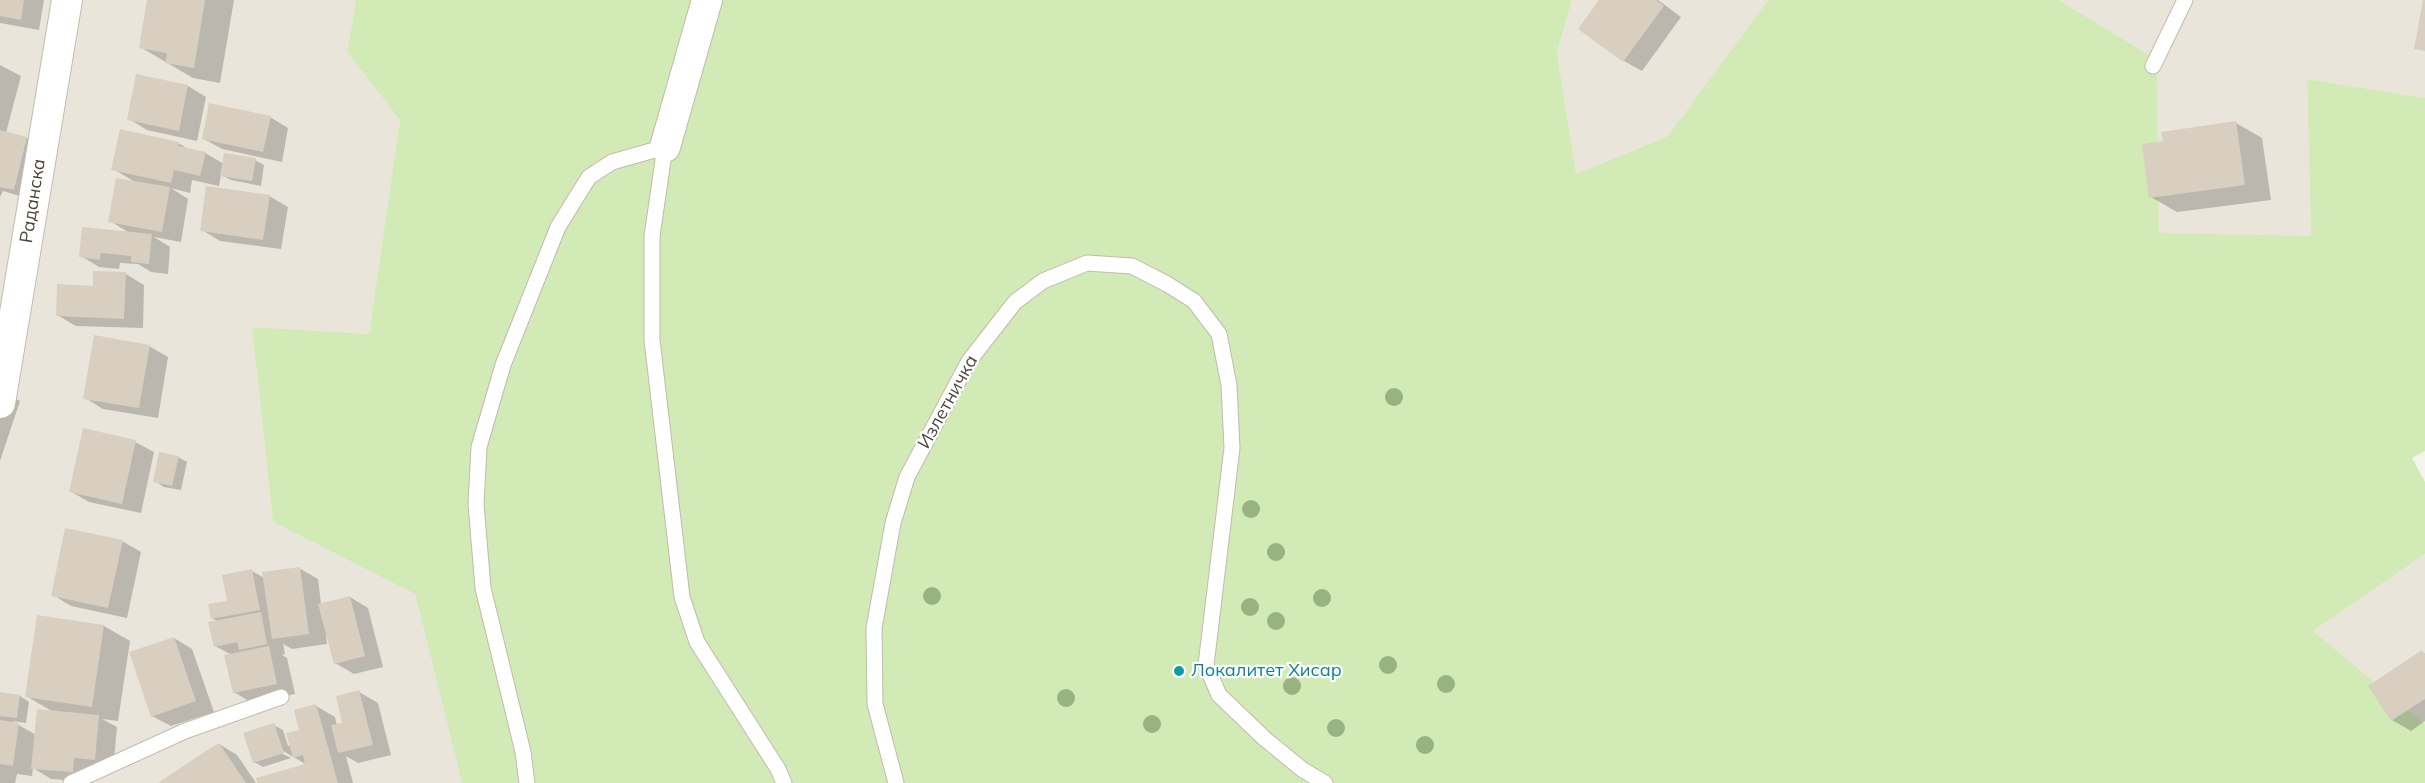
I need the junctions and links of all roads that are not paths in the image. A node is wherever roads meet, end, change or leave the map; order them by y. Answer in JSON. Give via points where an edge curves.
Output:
{"nodes":[{"id":1,"x":66,"y":0,"type":"edge"},
{"id":2,"x":707,"y":0,"type":"edge"},
{"id":3,"x":2185,"y":0,"type":"edge"},
{"id":4,"x":2153,"y":66,"type":"dead end"},
{"id":5,"x":665,"y":147,"type":"junction"},
{"id":6,"x":0,"y":402,"type":"edge"},
{"id":7,"x":281,"y":697,"type":"dead end"},
{"id":8,"x":71,"y":783,"type":"edge"},
{"id":9,"x":527,"y":783,"type":"edge"},
{"id":10,"x":784,"y":783,"type":"edge"},
{"id":11,"x":896,"y":783,"type":"edge"},
{"id":12,"x":1325,"y":783,"type":"edge"}],
"edges":[{"from":1,"to":6,"type":"street","name":"Раданска"},
{"from":2,"to":5,"type":"street"},
{"from":3,"to":4,"type":"lane"},
{"from":5,"to":9,"type":"lane","via":[[612,162],[589,177],[558,227],[503,365],[479,447],[476,504],[483,588]]},
{"from":5,"to":10,"type":"lane","via":[[652,236],[652,340],[682,597],[697,642]]},
{"from":7,"to":8,"type":"lane","via":[[185,731]]},
{"from":11,"to":12,"type":"lane","name":"Излетничка","via":[[875,705],[874,628],[893,523],[907,477],[969,361],[1015,302],[1043,281],[1087,263],[1132,266],[1167,284],[1194,301],[1219,334],[1229,385],[1232,448],[1206,665],[1219,695],[1265,739]]}]}
